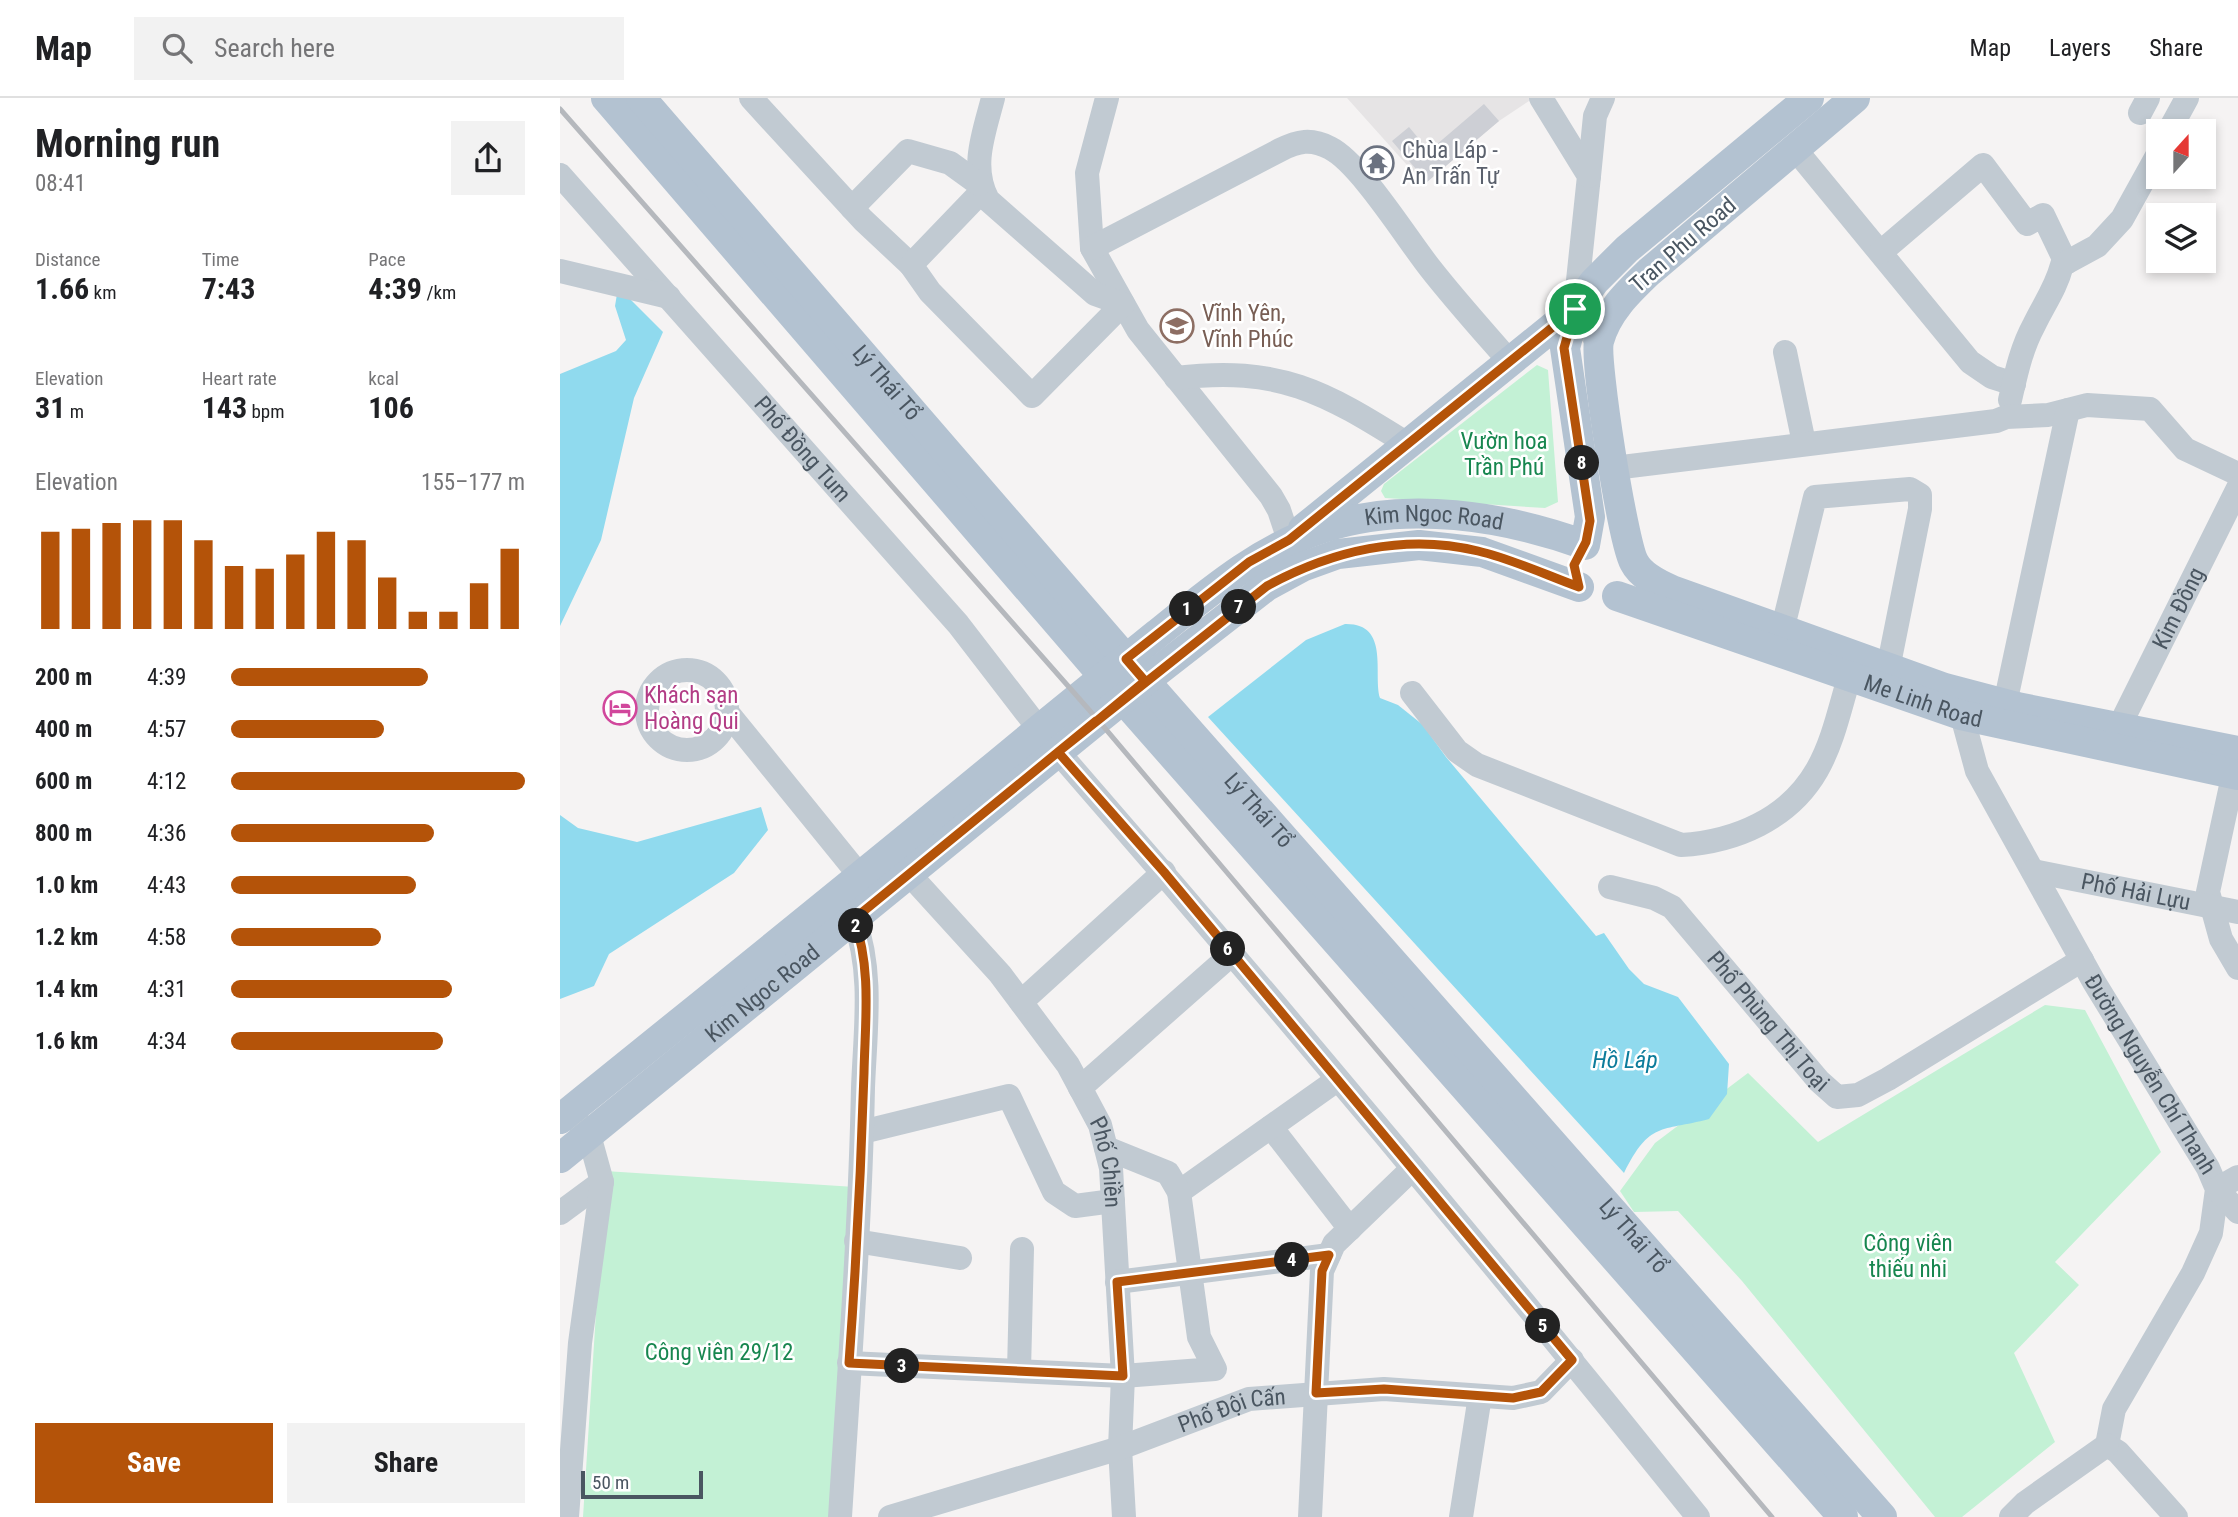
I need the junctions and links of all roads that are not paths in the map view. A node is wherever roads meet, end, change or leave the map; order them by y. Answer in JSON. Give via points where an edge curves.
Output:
{"nodes":[{"id":1,"x":606,"y":98,"type":"edge"},
{"id":2,"x":642,"y":98,"type":"edge"},
{"id":3,"x":751,"y":98,"type":"edge"},
{"id":4,"x":993,"y":98,"type":"edge"},
{"id":5,"x":1107,"y":98,"type":"edge"},
{"id":6,"x":1541,"y":98,"type":"edge"},
{"id":7,"x":1603,"y":98,"type":"edge"},
{"id":8,"x":1809,"y":98,"type":"edge"},
{"id":9,"x":1855,"y":98,"type":"edge"},
{"id":10,"x":2187,"y":98,"type":"edge"},
{"id":11,"x":2176,"y":119,"type":"edge"},
{"id":12,"x":1795,"y":149,"type":"junction"},
{"id":13,"x":560,"y":175,"type":"edge"},
{"id":14,"x":1589,"y":176,"type":"junction"},
{"id":15,"x":2146,"y":176,"type":"edge"},
{"id":16,"x":981,"y":187,"type":"junction"},
{"id":17,"x":852,"y":208,"type":"junction"},
{"id":18,"x":1092,"y":248,"type":"junction"},
{"id":19,"x":1881,"y":252,"type":"junction"},
{"id":20,"x":2066,"y":263,"type":"junction"},
{"id":21,"x":911,"y":265,"type":"junction"},
{"id":22,"x":560,"y":271,"type":"edge"},
{"id":23,"x":669,"y":297,"type":"junction"},
{"id":24,"x":1123,"y":304,"type":"junction"},
{"id":25,"x":1575,"y":309,"type":"junction"},
{"id":26,"x":1599,"y":344,"type":"junction"},
{"id":27,"x":1785,"y":352,"type":"dead end"},
{"id":28,"x":1510,"y":362,"type":"junction"},
{"id":29,"x":1176,"y":378,"type":"junction"},
{"id":30,"x":2014,"y":384,"type":"junction"},
{"id":31,"x":2068,"y":410,"type":"junction"},
{"id":32,"x":2006,"y":417,"type":"junction"},
{"id":33,"x":1804,"y":443,"type":"junction"},
{"id":34,"x":1409,"y":445,"type":"junction"},
{"id":35,"x":1614,"y":468,"type":"junction"},
{"id":36,"x":2238,"y":474,"type":"edge"},
{"id":37,"x":2238,"y":488,"type":"edge"},
{"id":38,"x":1289,"y":540,"type":"junction"},
{"id":39,"x":1585,"y":545,"type":"junction"},
{"id":40,"x":1633,"y":561,"type":"junction"},
{"id":41,"x":1579,"y":587,"type":"junction"},
{"id":42,"x":1617,"y":596,"type":"junction"},
{"id":43,"x":1782,"y":631,"type":"junction"},
{"id":44,"x":1888,"y":669,"type":"junction"},
{"id":45,"x":1849,"y":678,"type":"junction"},
{"id":46,"x":1124,"y":679,"type":"junction"},
{"id":47,"x":1412,"y":693,"type":"dead end"},
{"id":48,"x":1958,"y":703,"type":"junction"},
{"id":49,"x":2005,"y":704,"type":"junction"},
{"id":50,"x":727,"y":712,"type":"dead end"},
{"id":51,"x":1039,"y":729,"type":"junction"},
{"id":52,"x":2118,"y":729,"type":"junction"},
{"id":53,"x":1058,"y":752,"type":"junction"},
{"id":54,"x":2237,"y":763,"type":"edge"},
{"id":55,"x":2033,"y":871,"type":"junction"},
{"id":56,"x":1164,"y":872,"type":"junction"},
{"id":57,"x":909,"y":874,"type":"junction"},
{"id":58,"x":860,"y":876,"type":"junction"},
{"id":59,"x":1609,"y":887,"type":"dead end"},
{"id":60,"x":2210,"y":906,"type":"junction"},
{"id":61,"x":2238,"y":912,"type":"edge"},
{"id":62,"x":854,"y":919,"type":"junction"},
{"id":63,"x":1232,"y":954,"type":"junction"},
{"id":64,"x":2082,"y":960,"type":"junction"},
{"id":65,"x":2238,"y":968,"type":"edge"},
{"id":66,"x":1021,"y":1002,"type":"junction"},
{"id":67,"x":1338,"y":1080,"type":"junction"},
{"id":68,"x":1080,"y":1088,"type":"junction"},
{"id":69,"x":565,"y":1115,"type":"edge"},
{"id":70,"x":1271,"y":1127,"type":"junction"},
{"id":71,"x":862,"y":1132,"type":"junction"},
{"id":72,"x":589,"y":1135,"type":"junction"},
{"id":73,"x":1106,"y":1148,"type":"junction"},
{"id":74,"x":560,"y":1158,"type":"edge"},
{"id":75,"x":1412,"y":1169,"type":"junction"},
{"id":76,"x":2238,"y":1177,"type":"edge"},
{"id":77,"x":602,"y":1182,"type":"junction"},
{"id":78,"x":2217,"y":1189,"type":"junction"},
{"id":79,"x":1179,"y":1192,"type":"junction"},
{"id":80,"x":1113,"y":1201,"type":"junction"},
{"id":81,"x":2238,"y":1212,"type":"edge"},
{"id":82,"x":560,"y":1213,"type":"edge"},
{"id":83,"x":1350,"y":1229,"type":"junction"},
{"id":84,"x":856,"y":1241,"type":"junction"},
{"id":85,"x":1021,"y":1249,"type":"dead end"},
{"id":86,"x":1329,"y":1255,"type":"junction"},
{"id":87,"x":960,"y":1258,"type":"dead end"},
{"id":88,"x":1190,"y":1272,"type":"junction"},
{"id":89,"x":1117,"y":1282,"type":"junction"},
{"id":90,"x":1572,"y":1360,"type":"junction"},
{"id":91,"x":849,"y":1363,"type":"junction"},
{"id":92,"x":1019,"y":1371,"type":"junction"},
{"id":93,"x":1123,"y":1376,"type":"junction"},
{"id":94,"x":1316,"y":1393,"type":"junction"},
{"id":95,"x":1480,"y":1396,"type":"junction"},
{"id":96,"x":2107,"y":1445,"type":"junction"},
{"id":97,"x":1121,"y":1448,"type":"junction"},
{"id":98,"x":567,"y":1517,"type":"edge"},
{"id":99,"x":840,"y":1517,"type":"edge"},
{"id":100,"x":890,"y":1517,"type":"edge"},
{"id":101,"x":1124,"y":1517,"type":"edge"},
{"id":102,"x":1310,"y":1517,"type":"edge"},
{"id":103,"x":1461,"y":1517,"type":"edge"},
{"id":104,"x":1698,"y":1517,"type":"edge"},
{"id":105,"x":1843,"y":1517,"type":"edge"},
{"id":106,"x":1882,"y":1517,"type":"edge"},
{"id":107,"x":2011,"y":1517,"type":"edge"},
{"id":108,"x":2176,"y":1517,"type":"edge"}],
"edges":[{"from":1,"to":46,"type":"main road","name":"Lý Thái Tổ"},
{"from":2,"to":46,"type":"main road","name":"Lý Thái Tổ"},
{"from":3,"to":17,"type":"street"},
{"from":4,"to":16,"type":"street","via":[[982,139]]},
{"from":5,"to":18,"type":"street","via":[[1087,173]]},
{"from":6,"to":14,"type":"street"},
{"from":7,"to":14,"type":"street","via":[[1595,116]]},
{"from":8,"to":25,"type":"main road","name":"Tran Phu Road","via":[[1627,250],[1594,282]]},
{"from":9,"to":12,"type":"main road","name":"Tran Phu Road"},
{"from":10,"to":11,"type":"street"},
{"from":12,"to":19,"type":"street"},
{"from":12,"to":26,"type":"main road","name":"Tran Phu Road","via":[[1633,288],[1611,313]]},
{"from":13,"to":23,"type":"street","name":"Phố Đồng Tum"},
{"from":14,"to":25,"type":"street"},
{"from":15,"to":20,"type":"street","via":[[2122,219],[2097,246]]},
{"from":16,"to":17,"type":"street","via":[[950,163],[908,151]]},
{"from":16,"to":21,"type":"street"},
{"from":16,"to":24,"type":"street","via":[[988,200],[1095,294]]},
{"from":17,"to":21,"type":"street"},
{"from":18,"to":24,"type":"street"},
{"from":18,"to":28,"type":"street","via":[[1280,150],[1313,141],[1333,149],[1350,164]]},
{"from":19,"to":20,"type":"street","via":[[1983,165],[2028,224],[2043,215]]},
{"from":19,"to":30,"type":"street","via":[[1970,362],[1992,377]]},
{"from":20,"to":30,"type":"street","via":[[2034,325]]},
{"from":21,"to":24,"type":"street","via":[[930,292],[1032,396]]},
{"from":22,"to":23,"type":"street"},
{"from":23,"to":51,"type":"street","name":"Phố Đồng Tum","via":[[958,624]]},
{"from":24,"to":29,"type":"street"},
{"from":25,"to":26,"type":"street"},
{"from":25,"to":28,"type":"main road"},
{"from":25,"to":39,"type":"main road","name":"Tran Phu Road","via":[[1564,348],[1590,517]]},
{"from":26,"to":35,"type":"main road","name":"Tran Phu Road"},
{"from":27,"to":33,"type":"street"},
{"from":28,"to":34,"type":"main road"},
{"from":29,"to":34,"type":"street","via":[[1223,373],[1304,387]]},
{"from":29,"to":38,"type":"street","via":[[1271,496]]},
{"from":30,"to":32,"type":"street"},
{"from":31,"to":32,"type":"street"},
{"from":31,"to":36,"type":"street","via":[[2087,405],[2150,409],[2185,449]]},
{"from":31,"to":49,"type":"street"},
{"from":32,"to":33,"type":"street"},
{"from":33,"to":35,"type":"street"},
{"from":34,"to":38,"type":"main road"},
{"from":35,"to":40,"type":"main road","name":"Tran Phu Road"},
{"from":37,"to":52,"type":"street","name":"Kim Đồng"},
{"from":38,"to":39,"type":"main road","name":"Kim Ngoc Road","via":[[1362,519],[1425,515],[1506,523]]},
{"from":38,"to":46,"type":"main road","name":"Kim Ngoc Road","via":[[1249,562]]},
{"from":39,"to":40,"type":"main road","via":[[1598,539],[1613,540],[1626,548]]},
{"from":39,"to":41,"type":"main road","via":[[1574,565]]},
{"from":40,"to":42,"type":"main road","via":[[1632,582]]},
{"from":40,"to":43,"type":"main road","name":"Me Linh Road","via":[[1661,585]]},
{"from":41,"to":42,"type":"main road","via":[[1596,598]]},
{"from":41,"to":46,"type":"main road","name":"Kim Ngoc Road","via":[[1460,547],[1392,546],[1338,554],[1267,586]]},
{"from":42,"to":45,"type":"main road","name":"Me Linh Road"},
{"from":43,"to":44,"type":"main road","name":"Me Linh Road"},
{"from":43,"to":44,"type":"street","via":[[1815,497],[1910,489],[1920,495],[1920,509]]},
{"from":44,"to":48,"type":"main road","name":"Me Linh Road"},
{"from":45,"to":47,"type":"street","via":[[1816,772],[1785,807],[1735,835],[1713,843],[1682,845],[1477,765],[1457,751]]},
{"from":45,"to":48,"type":"main road","name":"Me Linh Road"},
{"from":46,"to":51,"type":"main road","name":"Kim Ngoc Road"},
{"from":46,"to":53,"type":"main road","name":"Kim Ngoc Road"},
{"from":46,"to":105,"type":"main road","name":"Lý Thái Tổ"},
{"from":46,"to":106,"type":"main road","name":"Lý Thái Tổ"},
{"from":48,"to":49,"type":"main road","name":"Me Linh Road"},
{"from":48,"to":54,"type":"main road","name":"Me Linh Road"},
{"from":48,"to":55,"type":"street","name":"Đường Nguyễn Chí Thanh","via":[[1977,771]]},
{"from":49,"to":52,"type":"main road","name":"Me Linh Road"},
{"from":50,"to":58,"type":"street"},
{"from":51,"to":58,"type":"main road","name":"Kim Ngoc Road"},
{"from":52,"to":54,"type":"main road","name":"Me Linh Road"},
{"from":53,"to":56,"type":"street"},
{"from":53,"to":57,"type":"main road","name":"Kim Ngoc Road"},
{"from":54,"to":60,"type":"street","via":[[2213,856]]},
{"from":55,"to":60,"type":"street","name":"Phố Hải Lựu"},
{"from":55,"to":64,"type":"street","name":"Đường Nguyễn Chí Thanh"},
{"from":56,"to":63,"type":"street"},
{"from":56,"to":66,"type":"street"},
{"from":57,"to":62,"type":"main road","name":"Kim Ngoc Road"},
{"from":57,"to":66,"type":"street","name":"Phố Chiền"},
{"from":58,"to":69,"type":"main road","name":"Kim Ngoc Road"},
{"from":59,"to":64,"type":"street","name":"Phố Phùng Thị Toại","via":[[1672,907],[1819,1082],[1837,1097],[1858,1095],[1878,1084]]},
{"from":60,"to":61,"type":"street","name":"Phố Hải Lựu"},
{"from":60,"to":65,"type":"street","via":[[2221,939]]},
{"from":62,"to":71,"type":"street","via":[[866,975]]},
{"from":62,"to":72,"type":"main road","name":"Kim Ngoc Road"},
{"from":63,"to":67,"type":"street"},
{"from":63,"to":68,"type":"street"},
{"from":64,"to":78,"type":"street","name":"Đường Nguyễn Chí Thanh"},
{"from":66,"to":68,"type":"street","name":"Phố Chiền"},
{"from":67,"to":70,"type":"street"},
{"from":67,"to":75,"type":"street"},
{"from":68,"to":73,"type":"street","name":"Phố Chiền","via":[[1100,1125]]},
{"from":69,"to":72,"type":"street"},
{"from":70,"to":79,"type":"street"},
{"from":70,"to":83,"type":"street"},
{"from":71,"to":80,"type":"street","via":[[1009,1096],[1054,1192],[1075,1206]]},
{"from":71,"to":84,"type":"street"},
{"from":72,"to":74,"type":"main road","name":"Kim Ngoc Road"},
{"from":72,"to":77,"type":"street"},
{"from":73,"to":79,"type":"street","via":[[1168,1173]]},
{"from":73,"to":80,"type":"street","name":"Phố Chiền"},
{"from":75,"to":83,"type":"street"},
{"from":75,"to":90,"type":"street"},
{"from":76,"to":78,"type":"street"},
{"from":77,"to":82,"type":"street"},
{"from":77,"to":98,"type":"street","via":[[580,1343]]},
{"from":78,"to":81,"type":"street"},
{"from":78,"to":96,"type":"street","name":"Đường Nguyễn Chí Thanh","via":[[2211,1233],[2193,1273],[2114,1409]]},
{"from":79,"to":88,"type":"street"},
{"from":80,"to":89,"type":"street","name":"Phố Chiền"},
{"from":83,"to":86,"type":"street"},
{"from":84,"to":87,"type":"street"},
{"from":84,"to":91,"type":"street"},
{"from":85,"to":92,"type":"street"},
{"from":86,"to":88,"type":"street"},
{"from":86,"to":94,"type":"street","via":[[1322,1271]]},
{"from":88,"to":89,"type":"street"},
{"from":88,"to":93,"type":"street","via":[[1199,1337],[1214,1368]]},
{"from":89,"to":93,"type":"street","name":"Phố Chiền"},
{"from":90,"to":95,"type":"street","name":"Phố Đội Cấn","via":[[1541,1392],[1513,1398]]},
{"from":90,"to":104,"type":"street"},
{"from":91,"to":92,"type":"street"},
{"from":91,"to":99,"type":"street"},
{"from":92,"to":93,"type":"street"},
{"from":93,"to":97,"type":"street","name":"Phố Chiền"},
{"from":94,"to":95,"type":"street","name":"Phố Đội Cấn","via":[[1384,1389]]},
{"from":94,"to":97,"type":"street","name":"Phố Đội Cấn","via":[[1249,1399]]},
{"from":94,"to":102,"type":"street"},
{"from":95,"to":103,"type":"street"},
{"from":96,"to":107,"type":"street"},
{"from":96,"to":108,"type":"street"},
{"from":97,"to":100,"type":"street","name":"Phố Đội Cấn"},
{"from":97,"to":101,"type":"street","name":"Phố Chiền"}]}
